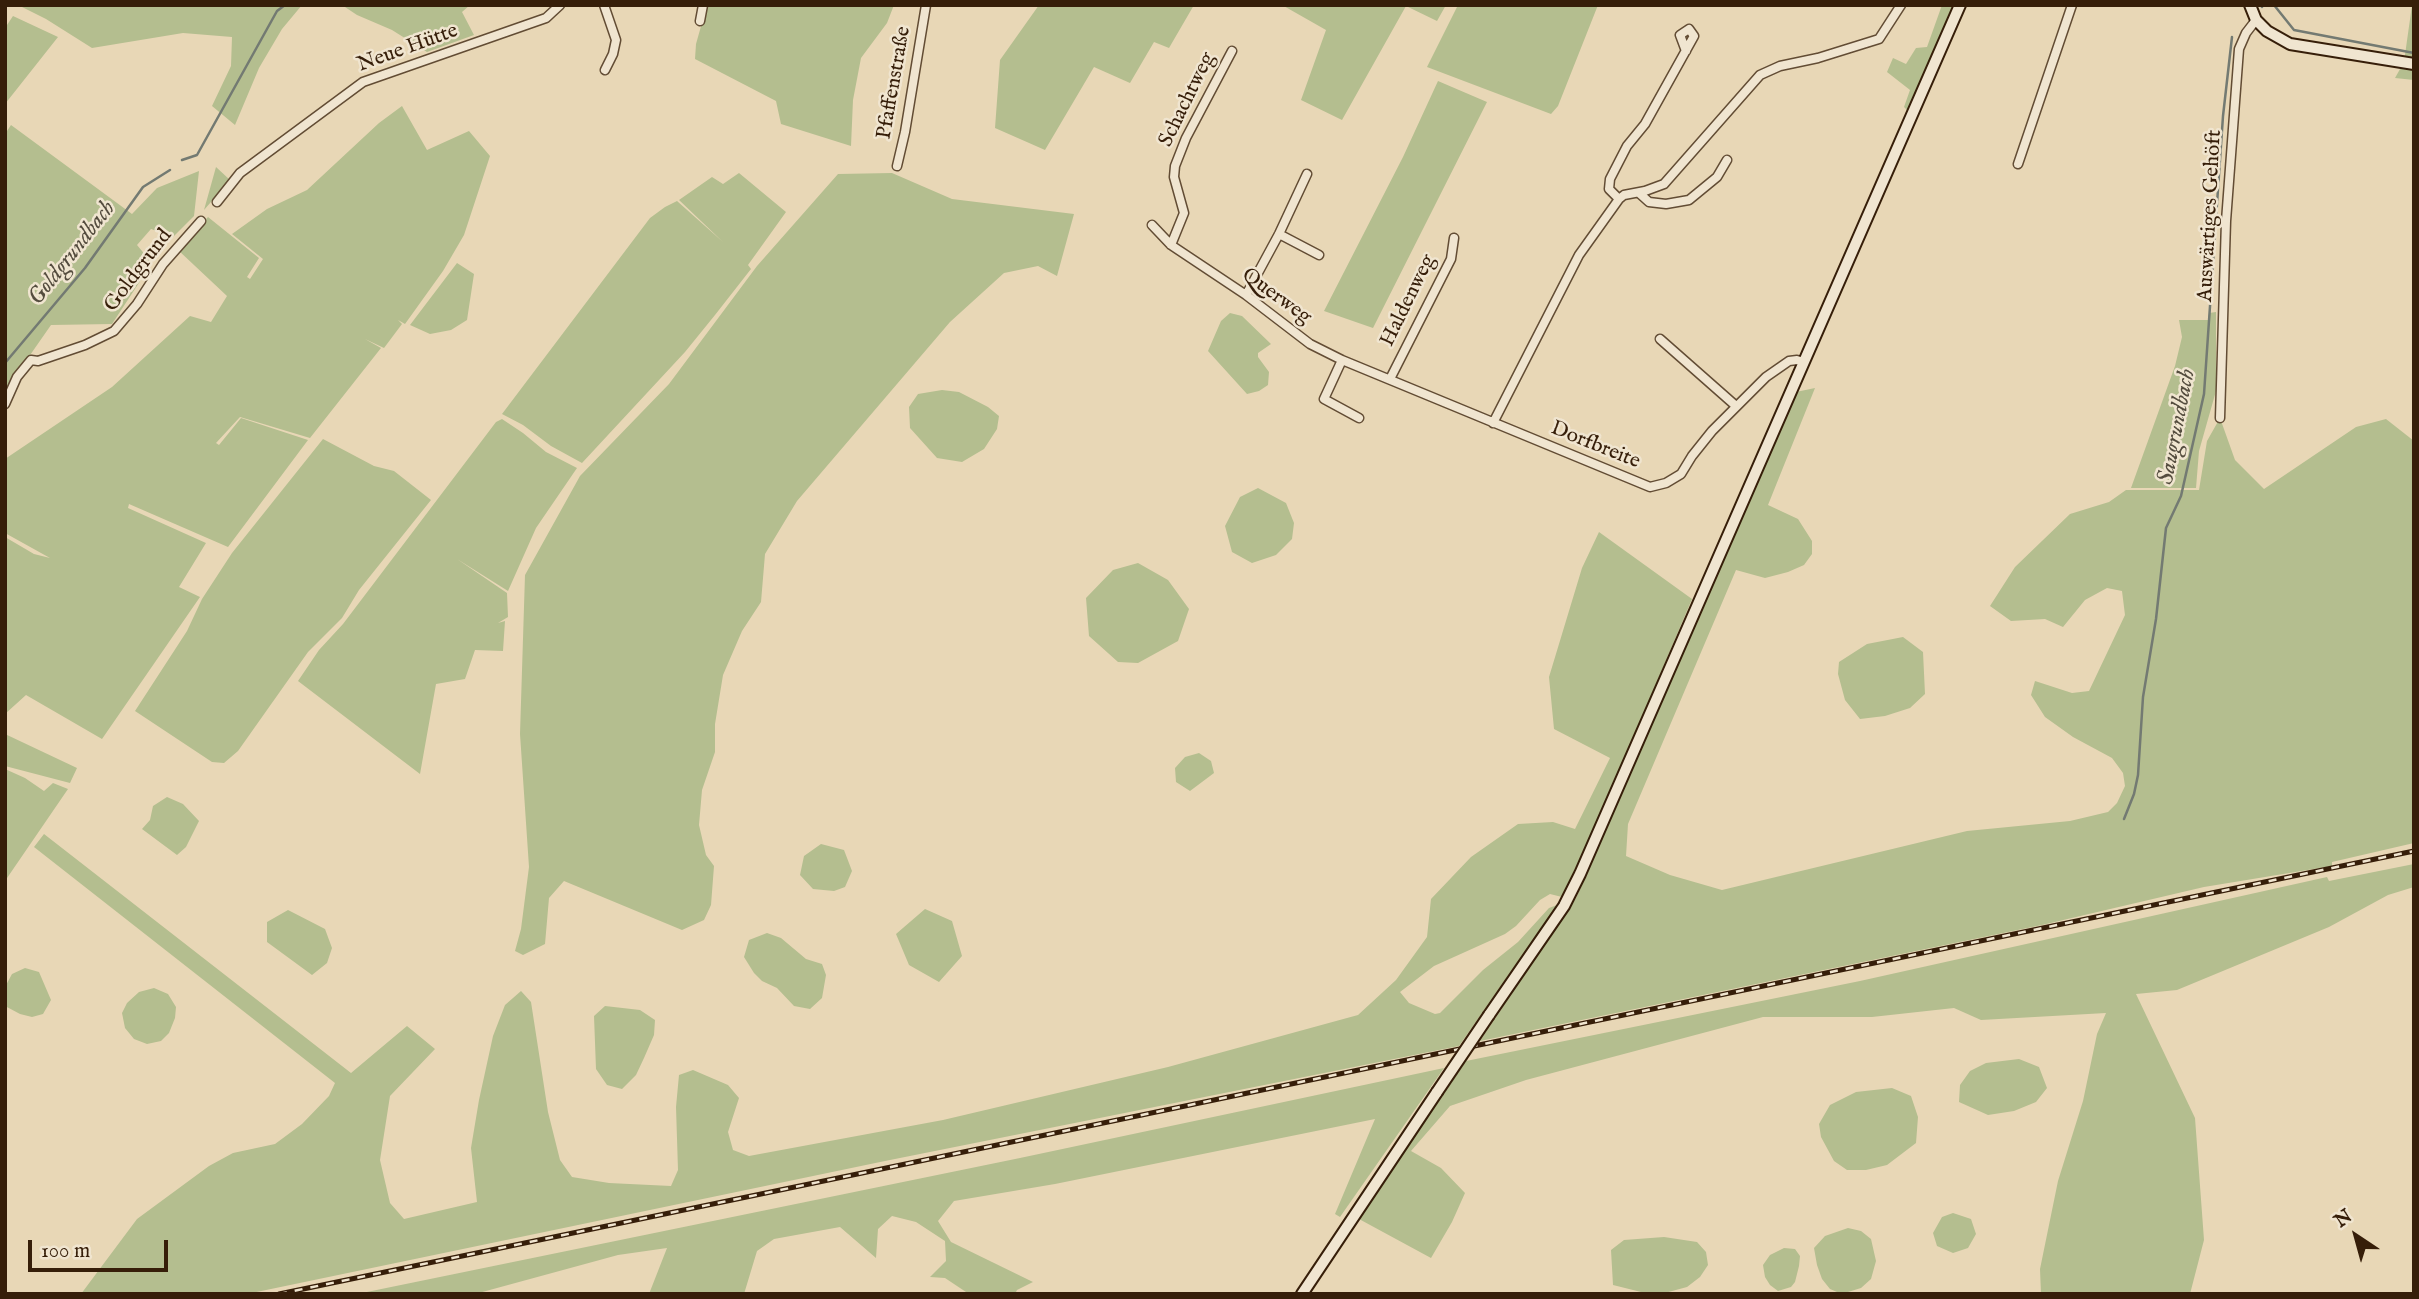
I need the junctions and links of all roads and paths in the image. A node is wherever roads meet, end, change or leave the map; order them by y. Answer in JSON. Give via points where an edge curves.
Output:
{"nodes":[{"id":1,"x":560,"y":5,"type":"edge"},
{"id":2,"x":604,"y":5,"type":"edge"},
{"id":3,"x":703,"y":5,"type":"edge"},
{"id":4,"x":926,"y":5,"type":"edge"},
{"id":5,"x":1901,"y":5,"type":"edge"},
{"id":6,"x":1960,"y":5,"type":"edge"},
{"id":7,"x":2072,"y":5,"type":"edge"},
{"id":8,"x":2250,"y":5,"type":"edge"},
{"id":9,"x":2256,"y":20,"type":"junction"},
{"id":10,"x":700,"y":21,"type":"dead end"},
{"id":11,"x":1232,"y":51,"type":"dead end"},
{"id":12,"x":1686,"y":51,"type":"dead end"},
{"id":13,"x":2414,"y":64,"type":"edge"},
{"id":14,"x":604,"y":70,"type":"dead end"},
{"id":15,"x":1727,"y":160,"type":"dead end"},
{"id":16,"x":2018,"y":164,"type":"dead end"},
{"id":17,"x":897,"y":166,"type":"dead end"},
{"id":18,"x":1307,"y":174,"type":"dead end"},
{"id":19,"x":1639,"y":193,"type":"junction"},
{"id":20,"x":1619,"y":199,"type":"junction"},
{"id":21,"x":217,"y":202,"type":"dead end"},
{"id":22,"x":201,"y":221,"type":"dead end"},
{"id":23,"x":1152,"y":225,"type":"dead end"},
{"id":24,"x":1279,"y":234,"type":"junction"},
{"id":25,"x":1454,"y":238,"type":"dead end"},
{"id":26,"x":1171,"y":245,"type":"junction"},
{"id":27,"x":1319,"y":255,"type":"dead end"},
{"id":28,"x":1246,"y":295,"type":"junction"},
{"id":29,"x":1660,"y":339,"type":"dead end"},
{"id":30,"x":1342,"y":360,"type":"junction"},
{"id":31,"x":1804,"y":362,"type":"junction"},
{"id":32,"x":1390,"y":379,"type":"junction"},
{"id":33,"x":5,"y":404,"type":"edge"},
{"id":34,"x":1736,"y":406,"type":"junction"},
{"id":35,"x":1359,"y":418,"type":"dead end"},
{"id":36,"x":2220,"y":418,"type":"dead end"},
{"id":37,"x":1493,"y":423,"type":"junction"},
{"id":38,"x":1302,"y":1294,"type":"edge"}],
"edges":[{"from":1,"to":21,"type":"street","name":"Neue Hütte","via":[[547,18],[363,82],[240,173]]},
{"from":2,"to":14,"type":"street","via":[[616,40]]},
{"from":3,"to":10,"type":"street"},
{"from":4,"to":17,"type":"street","name":"Pfaffenstraße"},
{"from":5,"to":19,"type":"street","via":[[1879,39],[1760,75],[1676,173],[1664,184]]},
{"from":6,"to":31,"type":"main road"},
{"from":7,"to":16,"type":"street"},
{"from":8,"to":9,"type":"main road"},
{"from":9,"to":13,"type":"main road","via":[[2290,44]]},
{"from":9,"to":36,"type":"street","name":"Auswärtiges Gehöft","via":[[2239,49],[2226,220]]},
{"from":11,"to":26,"type":"street","name":"Schachtweg","via":[[1175,166],[1184,213]]},
{"from":12,"to":20,"type":"street","via":[[1610,179],[1609,189]]},
{"from":15,"to":19,"type":"street","via":[[1717,177],[1689,200],[1649,202]]},
{"from":18,"to":24,"type":"street"},
{"from":19,"to":20,"type":"street"},
{"from":20,"to":37,"type":"street","via":[[1579,255]]},
{"from":22,"to":33,"type":"street","name":"Goldgrund","via":[[114,331],[31,360]]},
{"from":23,"to":26,"type":"street","name":"Querweg"},
{"from":24,"to":27,"type":"street"},
{"from":24,"to":28,"type":"street"},
{"from":25,"to":32,"type":"street","name":"Haldenweg","via":[[1451,259]]},
{"from":26,"to":28,"type":"street","name":"Querweg"},
{"from":28,"to":30,"type":"street","name":"Querweg","via":[[1310,344]]},
{"from":29,"to":34,"type":"street"},
{"from":30,"to":32,"type":"street","name":"Querweg"},
{"from":30,"to":35,"type":"street","via":[[1324,399]]},
{"from":31,"to":34,"type":"street","name":"Dorfbreite","via":[[1787,362]]},
{"from":31,"to":38,"type":"main road","bridge":true,"via":[[1563,906]]},
{"from":32,"to":37,"type":"street","name":"Dorfbreite"},
{"from":34,"to":37,"type":"street","name":"Dorfbreite","via":[[1681,474],[1650,486]]}]}
